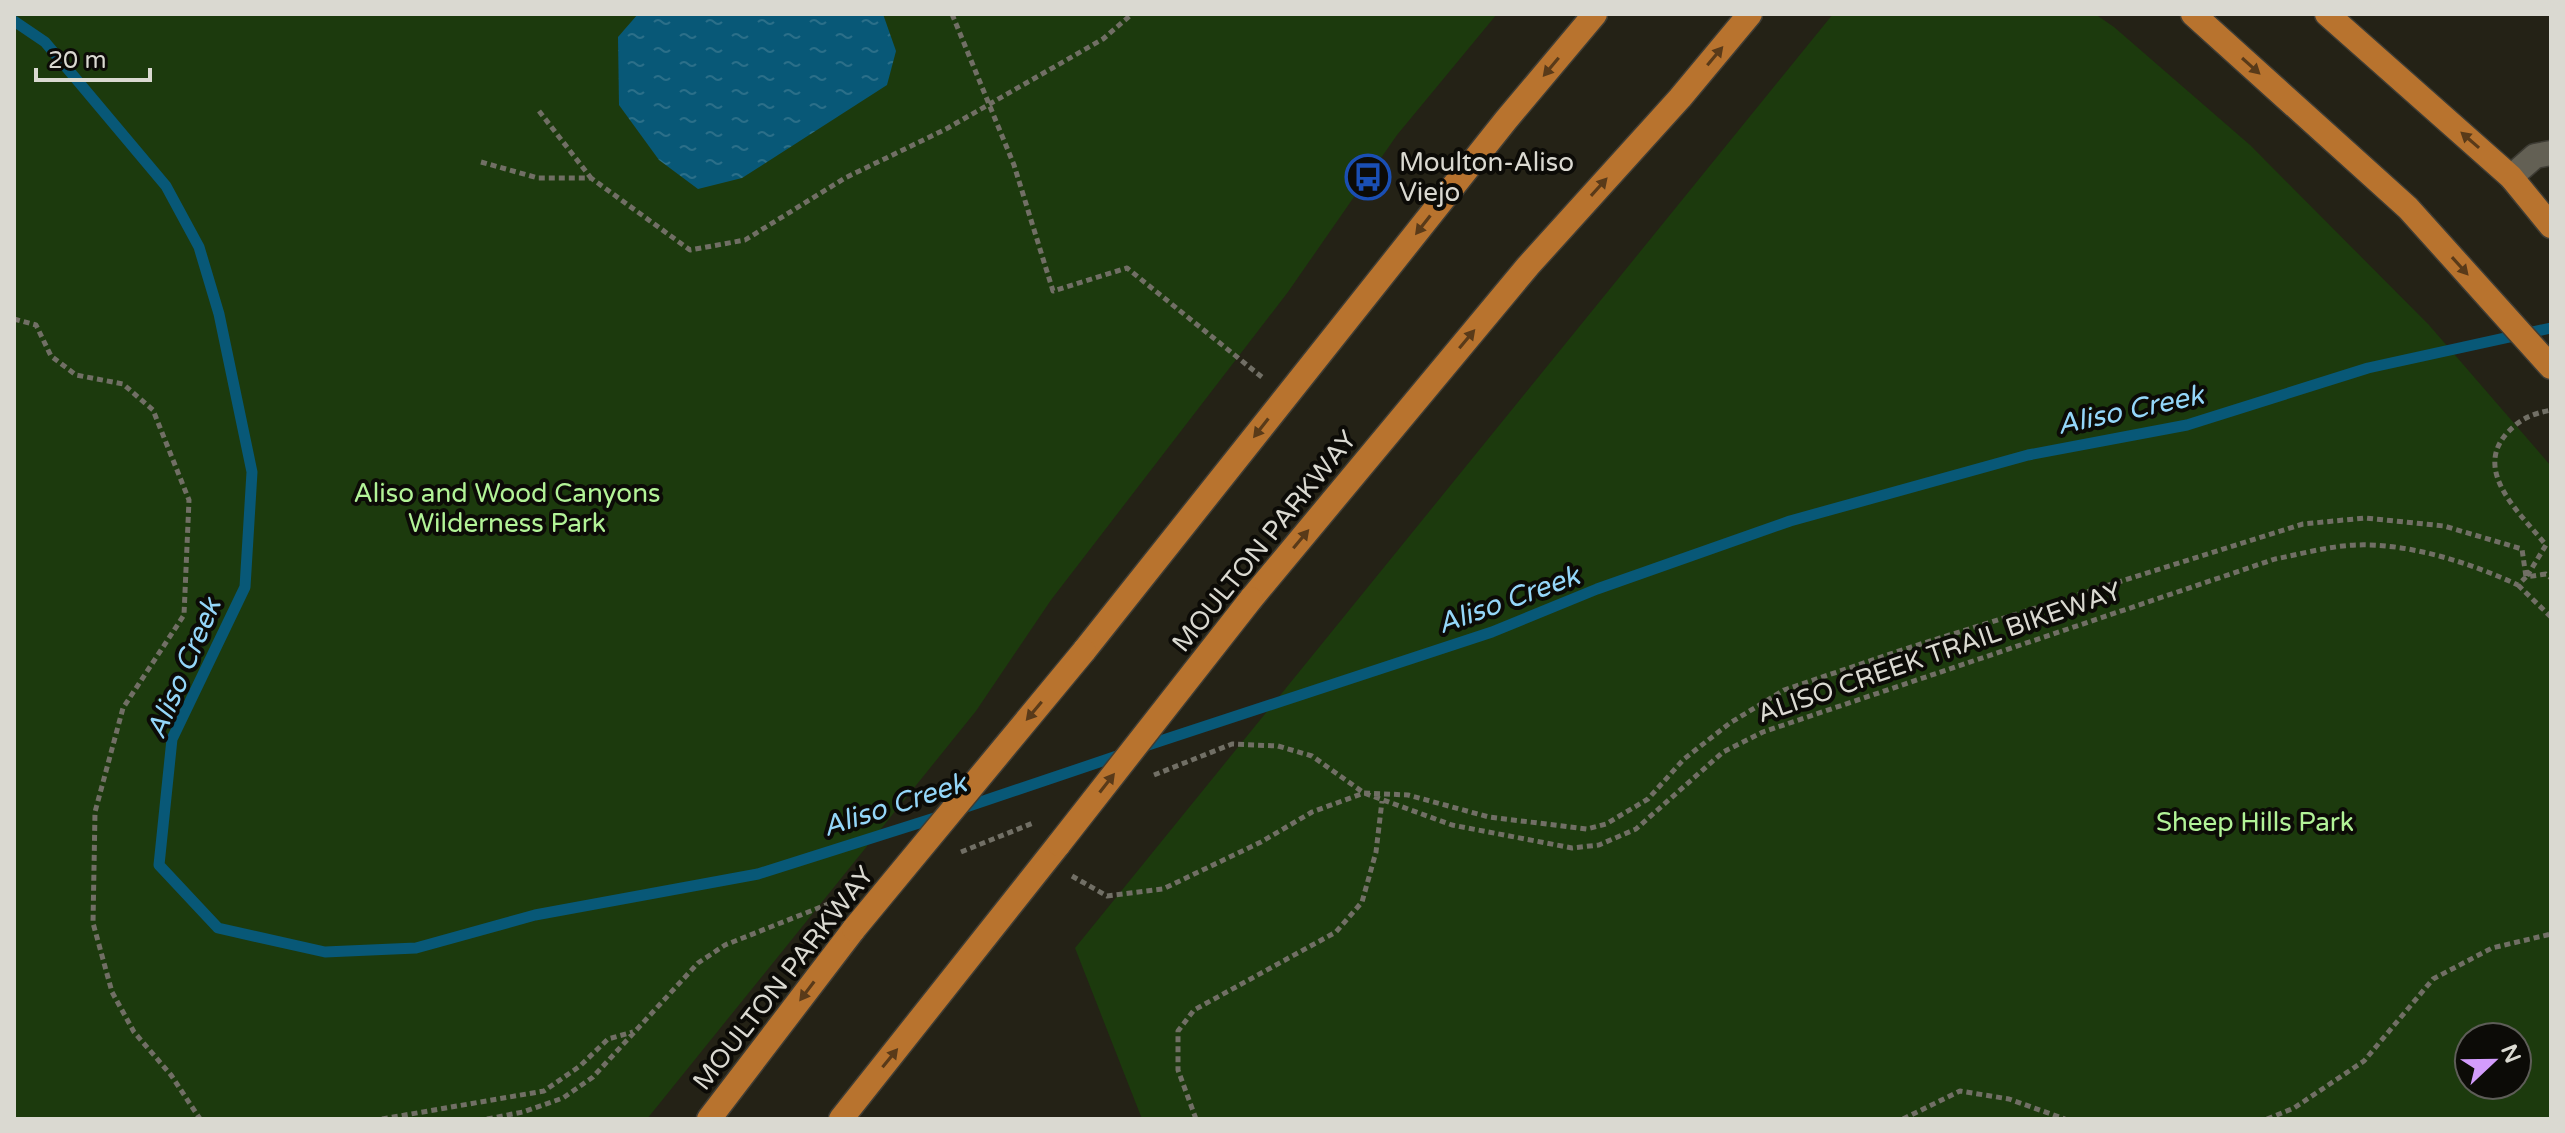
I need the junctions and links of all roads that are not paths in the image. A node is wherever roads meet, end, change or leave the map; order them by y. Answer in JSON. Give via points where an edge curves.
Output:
{"nodes":[{"id":1,"x":1595,"y":14,"type":"edge"},
{"id":2,"x":1750,"y":14,"type":"edge"},
{"id":3,"x":2193,"y":14,"type":"edge"},
{"id":4,"x":2327,"y":14,"type":"edge"},
{"id":5,"x":2551,"y":153,"type":"edge"},
{"id":6,"x":2518,"y":186,"type":"junction"},
{"id":7,"x":2551,"y":226,"type":"edge"},
{"id":8,"x":2551,"y":367,"type":"edge"},
{"id":9,"x":709,"y":1119,"type":"edge"},
{"id":10,"x":841,"y":1119,"type":"edge"}],
"edges":[{"from":1,"to":9,"type":"main road","name":"MOULTON PARKWAY","one_way":true,"bridge":true,"via":[[854,929]]},
{"from":10,"to":2,"type":"main road","name":"MOULTON PARKWAY","one_way":true,"bridge":true,"via":[[1251,599],[1528,266]]},
{"from":3,"to":8,"type":"main road","one_way":true,"via":[[2408,208]]},
{"from":6,"to":4,"type":"main road","one_way":true},
{"from":5,"to":6,"type":"lane","via":[[2535,156]]},
{"from":6,"to":7,"type":"main road"}]}
